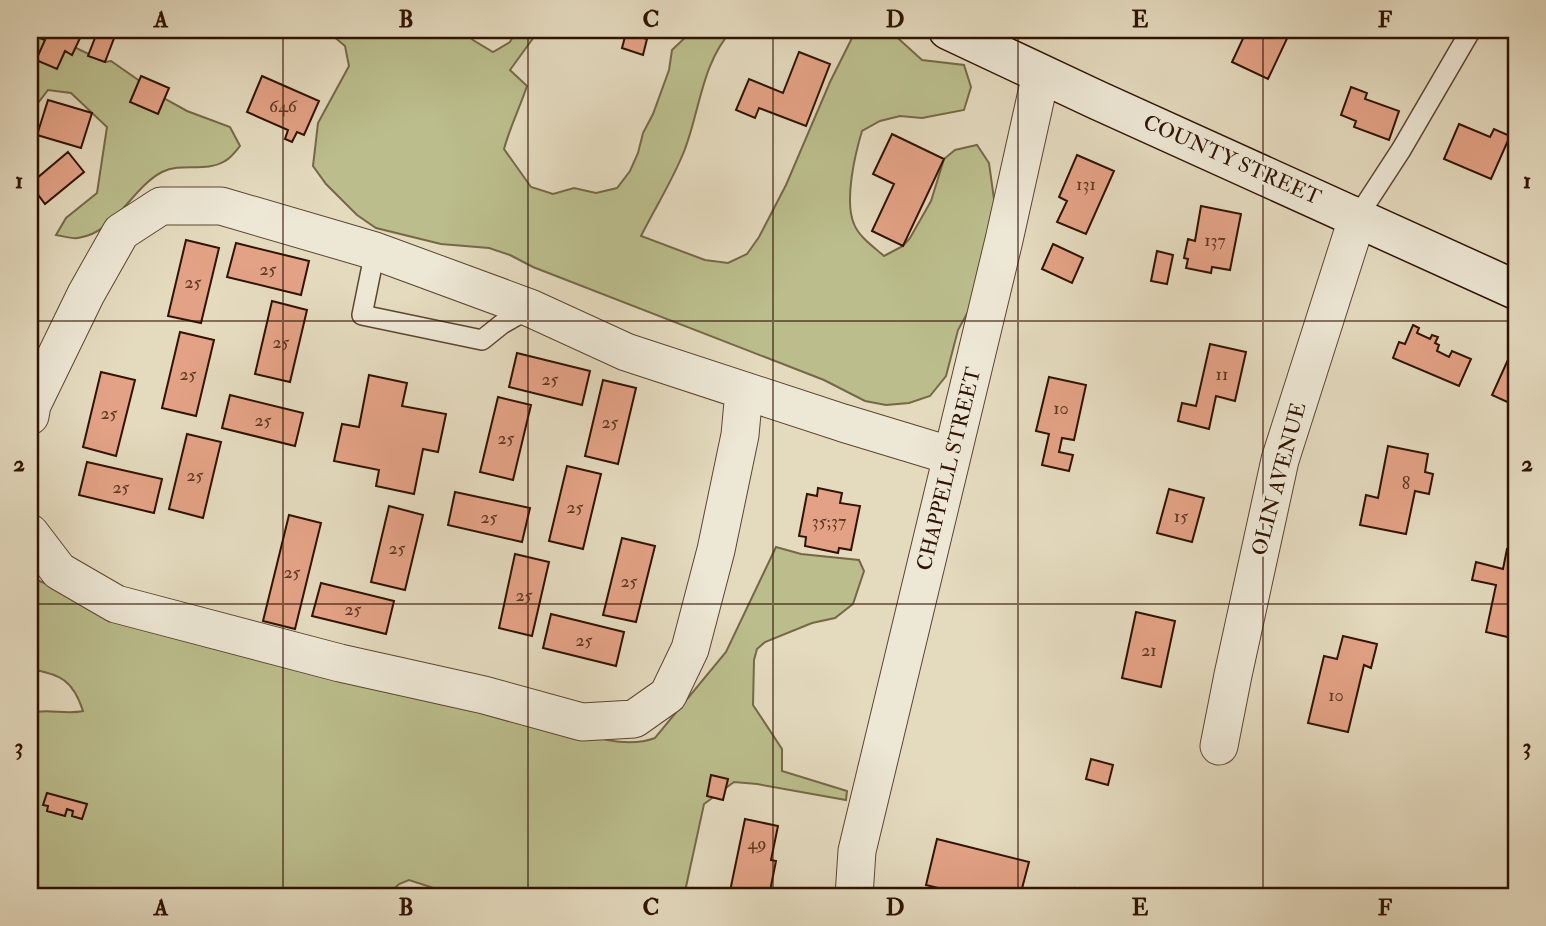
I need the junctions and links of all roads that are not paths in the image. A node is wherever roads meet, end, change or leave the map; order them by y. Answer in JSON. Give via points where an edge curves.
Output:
{"nodes":[{"id":1,"x":948,"y":30,"type":"edge"},
{"id":2,"x":1471,"y":30,"type":"edge"},
{"id":3,"x":1041,"y":74,"type":"junction"},
{"id":4,"x":1358,"y":216,"type":"junction"},
{"id":5,"x":375,"y":251,"type":"junction"},
{"id":6,"x":1516,"y":290,"type":"edge"},
{"id":7,"x":530,"y":308,"type":"junction"},
{"id":8,"x":744,"y":391,"type":"junction"},
{"id":9,"x":30,"y":416,"type":"edge"},
{"id":10,"x":952,"y":456,"type":"junction"},
{"id":11,"x":30,"y":533,"type":"edge"},
{"id":12,"x":1219,"y":746,"type":"dead end"},
{"id":13,"x":855,"y":881,"type":"edge"}],
"edges":[{"from":1,"to":3,"type":"street","name":"COUNTY STREET"},
{"from":2,"to":4,"type":"lane"},
{"from":3,"to":4,"type":"street","name":"COUNTY STREET"},
{"from":3,"to":10,"type":"street","name":"CHAPPELL STREET"},
{"from":4,"to":6,"type":"street","name":"COUNTY STREET"},
{"from":4,"to":12,"type":"street","name":"OLIN AVENUE","via":[[1280,460]]},
{"from":5,"to":7,"type":"street"},
{"from":5,"to":7,"type":"lane","via":[[362,315],[482,340]]},
{"from":5,"to":9,"type":"street","via":[[222,206],[161,206],[121,232],[86,294]]},
{"from":7,"to":8,"type":"street","via":[[626,352]]},
{"from":8,"to":10,"type":"street"},
{"from":8,"to":11,"type":"street","via":[[740,435],[716,550],[690,649],[668,695],[634,719],[582,722],[116,604],[59,571]]},
{"from":10,"to":13,"type":"street","name":"CHAPPELL STREET","via":[[860,838]]}]}
